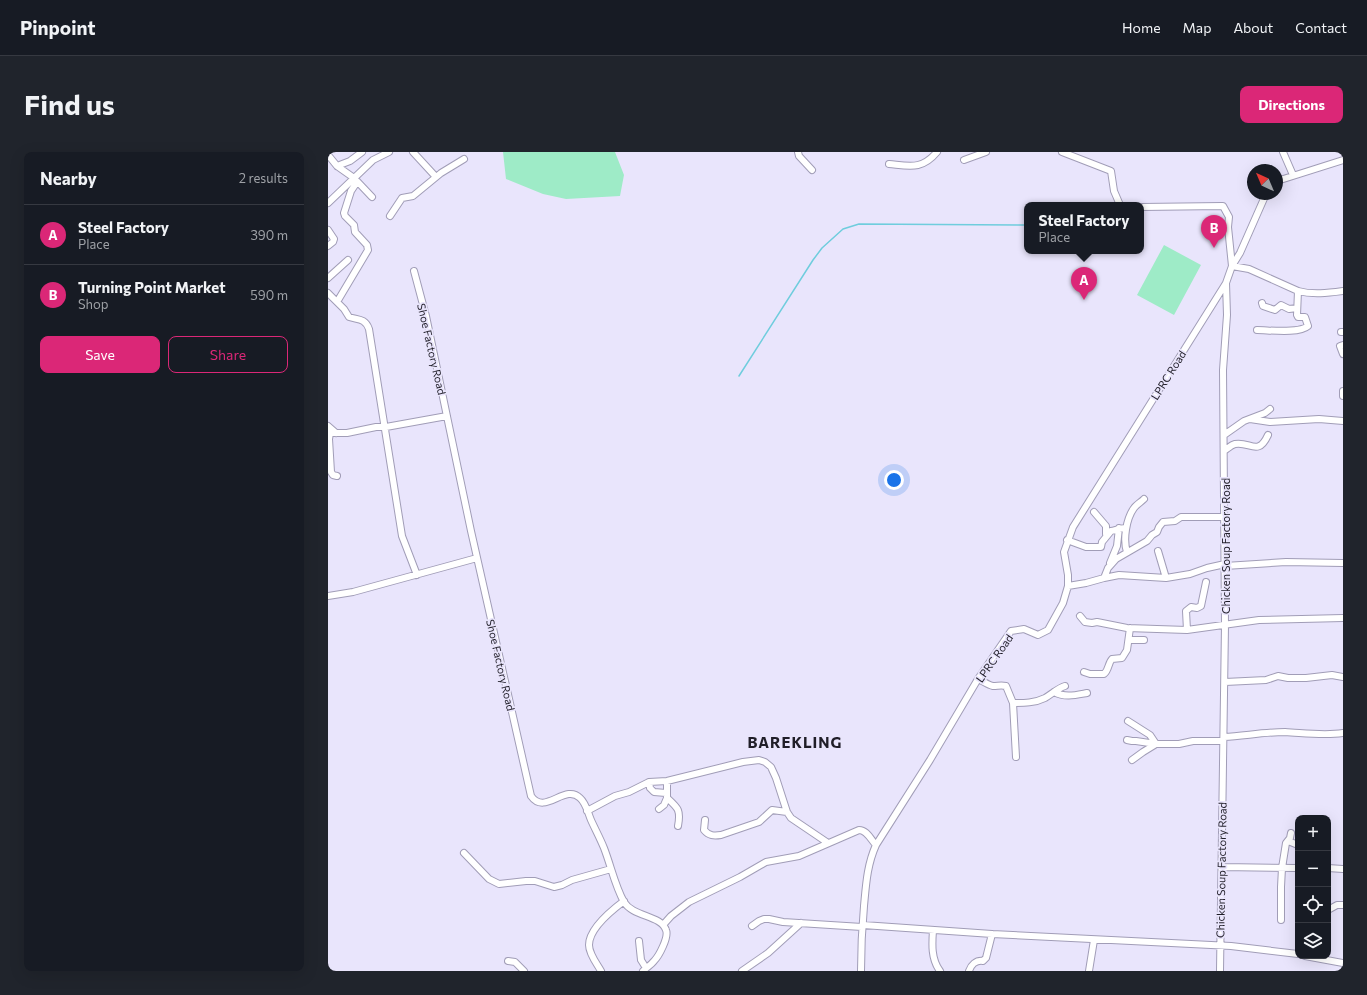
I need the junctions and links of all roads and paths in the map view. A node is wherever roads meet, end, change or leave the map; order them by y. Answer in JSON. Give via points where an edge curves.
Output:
{"nodes":[{"id":1,"x":362,"y":152,"type":"edge"},
{"id":2,"x":390,"y":152,"type":"edge"},
{"id":3,"x":798,"y":152,"type":"edge"},
{"id":4,"x":937,"y":152,"type":"edge"},
{"id":5,"x":986,"y":152,"type":"edge"},
{"id":6,"x":1062,"y":152,"type":"edge"},
{"id":7,"x":1283,"y":152,"type":"edge"},
{"id":8,"x":415,"y":153,"type":"edge"},
{"id":9,"x":329,"y":158,"type":"edge"},
{"id":10,"x":464,"y":158,"type":"dead end"},
{"id":11,"x":964,"y":160,"type":"dead end"},
{"id":12,"x":1343,"y":160,"type":"edge"},
{"id":13,"x":889,"y":164,"type":"dead end"},
{"id":14,"x":337,"y":166,"type":"junction"},
{"id":15,"x":812,"y":170,"type":"dead end"},
{"id":16,"x":1293,"y":175,"type":"junction"},
{"id":17,"x":436,"y":177,"type":"junction"},
{"id":18,"x":1283,"y":179,"type":"edge"},
{"id":19,"x":356,"y":180,"type":"junction"},
{"id":20,"x":372,"y":197,"type":"dead end"},
{"id":21,"x":1263,"y":200,"type":"edge"},
{"id":22,"x":1119,"y":202,"type":"edge"},
{"id":23,"x":328,"y":203,"type":"edge"},
{"id":24,"x":1144,"y":207,"type":"edge"},
{"id":25,"x":390,"y":216,"type":"dead end"},
{"id":26,"x":328,"y":230,"type":"edge"},
{"id":27,"x":328,"y":246,"type":"edge"},
{"id":28,"x":348,"y":260,"type":"dead end"},
{"id":29,"x":1232,"y":266,"type":"junction"},
{"id":30,"x":414,"y":270,"type":"dead end"},
{"id":31,"x":328,"y":278,"type":"edge"},
{"id":32,"x":1226,"y":283,"type":"junction"},
{"id":33,"x":1298,"y":291,"type":"junction"},
{"id":34,"x":1343,"y":291,"type":"edge"},
{"id":35,"x":328,"y":293,"type":"edge"},
{"id":36,"x":338,"y":302,"type":"junction"},
{"id":37,"x":1262,"y":303,"type":"dead end"},
{"id":38,"x":1297,"y":308,"type":"junction"},
{"id":39,"x":1257,"y":330,"type":"dead end"},
{"id":40,"x":1343,"y":345,"type":"edge"},
{"id":41,"x":1343,"y":354,"type":"edge"},
{"id":42,"x":1343,"y":391,"type":"edge"},
{"id":43,"x":1343,"y":396,"type":"edge"},
{"id":44,"x":1270,"y":409,"type":"dead end"},
{"id":45,"x":447,"y":416,"type":"junction"},
{"id":46,"x":1250,"y":419,"type":"junction"},
{"id":47,"x":1343,"y":422,"type":"edge"},
{"id":48,"x":328,"y":426,"type":"edge"},
{"id":49,"x":386,"y":427,"type":"junction"},
{"id":50,"x":331,"y":433,"type":"edge"},
{"id":51,"x":1224,"y":435,"type":"junction"},
{"id":52,"x":1268,"y":435,"type":"dead end"},
{"id":53,"x":1224,"y":451,"type":"junction"},
{"id":54,"x":337,"y":476,"type":"dead end"},
{"id":55,"x":1144,"y":500,"type":"dead end"},
{"id":56,"x":1094,"y":512,"type":"dead end"},
{"id":57,"x":1225,"y":517,"type":"junction"},
{"id":58,"x":1119,"y":528,"type":"junction"},
{"id":59,"x":1126,"y":528,"type":"junction"},
{"id":60,"x":1107,"y":535,"type":"junction"},
{"id":61,"x":1067,"y":540,"type":"junction"},
{"id":62,"x":1158,"y":551,"type":"dead end"},
{"id":63,"x":1127,"y":552,"type":"junction"},
{"id":64,"x":477,"y":558,"type":"junction"},
{"id":65,"x":1343,"y":563,"type":"edge"},
{"id":66,"x":1225,"y":565,"type":"junction"},
{"id":67,"x":417,"y":575,"type":"junction"},
{"id":68,"x":1104,"y":576,"type":"junction"},
{"id":69,"x":1166,"y":578,"type":"junction"},
{"id":70,"x":1206,"y":582,"type":"dead end"},
{"id":71,"x":1068,"y":586,"type":"junction"},
{"id":72,"x":328,"y":596,"type":"edge"},
{"id":73,"x":1080,"y":616,"type":"dead end"},
{"id":74,"x":1343,"y":618,"type":"edge"},
{"id":75,"x":1226,"y":625,"type":"junction"},
{"id":76,"x":1130,"y":628,"type":"junction"},
{"id":77,"x":1187,"y":630,"type":"junction"},
{"id":78,"x":1129,"y":640,"type":"junction"},
{"id":79,"x":1144,"y":640,"type":"dead end"},
{"id":80,"x":1084,"y":672,"type":"dead end"},
{"id":81,"x":1343,"y":677,"type":"edge"},
{"id":82,"x":978,"y":679,"type":"junction"},
{"id":83,"x":1225,"y":682,"type":"junction"},
{"id":84,"x":1066,"y":686,"type":"dead end"},
{"id":85,"x":1054,"y":692,"type":"junction"},
{"id":86,"x":1087,"y":693,"type":"dead end"},
{"id":87,"x":1013,"y":703,"type":"junction"},
{"id":88,"x":1128,"y":721,"type":"dead end"},
{"id":89,"x":1343,"y":733,"type":"edge"},
{"id":90,"x":1224,"y":739,"type":"junction"},
{"id":91,"x":1127,"y":740,"type":"dead end"},
{"id":92,"x":1156,"y":744,"type":"junction"},
{"id":93,"x":1016,"y":757,"type":"dead end"},
{"id":94,"x":1132,"y":760,"type":"dead end"},
{"id":95,"x":667,"y":781,"type":"junction"},
{"id":96,"x":649,"y":782,"type":"junction"},
{"id":97,"x":666,"y":796,"type":"junction"},
{"id":98,"x":660,"y":809,"type":"dead end"},
{"id":99,"x":587,"y":811,"type":"junction"},
{"id":100,"x":787,"y":812,"type":"junction"},
{"id":101,"x":705,"y":820,"type":"dead end"},
{"id":102,"x":678,"y":826,"type":"dead end"},
{"id":103,"x":1291,"y":833,"type":"dead end"},
{"id":104,"x":1288,"y":841,"type":"junction"},
{"id":105,"x":828,"y":843,"type":"junction"},
{"id":106,"x":1295,"y":844,"type":"edge"},
{"id":107,"x":876,"y":845,"type":"junction"},
{"id":108,"x":464,"y":853,"type":"dead end"},
{"id":109,"x":1222,"y":867,"type":"junction"},
{"id":110,"x":1282,"y":868,"type":"junction"},
{"id":111,"x":1295,"y":868,"type":"edge"},
{"id":112,"x":1331,"y":868,"type":"edge"},
{"id":113,"x":611,"y":869,"type":"junction"},
{"id":114,"x":1343,"y":869,"type":"edge"},
{"id":115,"x":624,"y":901,"type":"junction"},
{"id":116,"x":1343,"y":905,"type":"edge"},
{"id":117,"x":1331,"y":908,"type":"edge"},
{"id":118,"x":1281,"y":920,"type":"dead end"},
{"id":119,"x":801,"y":923,"type":"junction"},
{"id":120,"x":663,"y":925,"type":"junction"},
{"id":121,"x":752,"y":926,"type":"dead end"},
{"id":122,"x":862,"y":926,"type":"junction"},
{"id":123,"x":933,"y":930,"type":"junction"},
{"id":124,"x":992,"y":934,"type":"junction"},
{"id":125,"x":1094,"y":940,"type":"junction"},
{"id":126,"x":638,"y":941,"type":"dead end"},
{"id":127,"x":1220,"y":945,"type":"junction"},
{"id":128,"x":1295,"y":954,"type":"edge"},
{"id":129,"x":1321,"y":959,"type":"edge"},
{"id":130,"x":508,"y":961,"type":"dead end"},
{"id":131,"x":1343,"y":963,"type":"edge"},
{"id":132,"x":645,"y":969,"type":"edge"},
{"id":133,"x":524,"y":971,"type":"edge"},
{"id":134,"x":601,"y":971,"type":"edge"},
{"id":135,"x":742,"y":971,"type":"edge"},
{"id":136,"x":861,"y":971,"type":"edge"},
{"id":137,"x":940,"y":971,"type":"edge"},
{"id":138,"x":969,"y":971,"type":"edge"},
{"id":139,"x":1089,"y":971,"type":"edge"},
{"id":140,"x":1220,"y":971,"type":"edge"}],
"edges":[{"from":1,"to":14,"type":"street"},
{"from":2,"to":19,"type":"street","via":[[373,160]]},
{"from":3,"to":15,"type":"street"},
{"from":4,"to":13,"type":"street","via":[[927,162],[916,167]]},
{"from":5,"to":11,"type":"street"},
{"from":6,"to":22,"type":"street","via":[[1111,171]]},
{"from":7,"to":16,"type":"street"},
{"from":8,"to":17,"type":"street"},
{"from":9,"to":14,"type":"street"},
{"from":10,"to":17,"type":"street"},
{"from":12,"to":16,"type":"street"},
{"from":14,"to":19,"type":"street"},
{"from":16,"to":18,"type":"street"},
{"from":17,"to":25,"type":"street","via":[[413,196],[402,198]]},
{"from":19,"to":20,"type":"street"},
{"from":19,"to":23,"type":"street"},
{"from":19,"to":36,"type":"street","via":[[344,213],[368,250]]},
{"from":21,"to":29,"type":"street"},
{"from":24,"to":29,"type":"street","name":"Chicken Soup Factory Road","via":[[1223,206],[1229,217]]},
{"from":26,"to":27,"type":"street","via":[[334,239]]},
{"from":28,"to":31,"type":"street"},
{"from":29,"to":32,"type":"street","name":"Chicken Soup Factory Road"},
{"from":29,"to":33,"type":"street","via":[[1249,269]]},
{"from":30,"to":45,"type":"street","name":"Shoe Factory Road"},
{"from":32,"to":51,"type":"street","name":"Chicken Soup Factory Road"},
{"from":32,"to":61,"type":"street","name":"LPRC Road","via":[[1072,527]]},
{"from":33,"to":34,"type":"street"},
{"from":33,"to":38,"type":"street"},
{"from":35,"to":36,"type":"street"},
{"from":36,"to":49,"type":"street","via":[[349,317],[361,319],[368,325]]},
{"from":37,"to":38,"type":"street","via":[[1263,306],[1274,310],[1280,305],[1289,309]]},
{"from":38,"to":39,"type":"street","via":[[1296,315],[1305,317],[1308,326],[1306,328],[1294,332]]},
{"from":40,"to":41,"type":"street","via":[[1340,348]]},
{"from":42,"to":43,"type":"street"},
{"from":44,"to":46,"type":"street"},
{"from":45,"to":49,"type":"street"},
{"from":45,"to":64,"type":"street","name":"Shoe Factory Road"},
{"from":46,"to":47,"type":"street","via":[[1270,422],[1319,419]]},
{"from":46,"to":51,"type":"street","via":[[1238,424]]},
{"from":48,"to":50,"type":"street"},
{"from":49,"to":50,"type":"street"},
{"from":49,"to":67,"type":"street","via":[[402,536]]},
{"from":50,"to":54,"type":"street","via":[[328,439],[331,472]]},
{"from":51,"to":53,"type":"street","name":"Chicken Soup Factory Road"},
{"from":52,"to":53,"type":"street","via":[[1260,446],[1254,448],[1235,444]]},
{"from":53,"to":57,"type":"street","name":"Chicken Soup Factory Road"},
{"from":55,"to":59,"type":"street","via":[[1134,508]]},
{"from":56,"to":60,"type":"street","via":[[1106,526]]},
{"from":57,"to":63,"type":"street","via":[[1181,517],[1175,521],[1163,522],[1147,541]]},
{"from":57,"to":66,"type":"street","name":"Chicken Soup Factory Road"},
{"from":58,"to":59,"type":"street"},
{"from":58,"to":60,"type":"street"},
{"from":58,"to":68,"type":"street","via":[[1117,546]]},
{"from":59,"to":63,"type":"street"},
{"from":60,"to":61,"type":"street","via":[[1101,547],[1086,547]]},
{"from":61,"to":71,"type":"street","name":"LPRC Road","via":[[1064,552]]},
{"from":62,"to":69,"type":"street"},
{"from":63,"to":68,"type":"street","via":[[1116,559]]},
{"from":64,"to":67,"type":"street"},
{"from":64,"to":99,"type":"street","name":"Shoe Factory Road","via":[[531,796],[541,804],[575,794],[582,800]]},
{"from":65,"to":66,"type":"street"},
{"from":66,"to":69,"type":"street"},
{"from":66,"to":75,"type":"street","name":"Chicken Soup Factory Road"},
{"from":67,"to":72,"type":"street"},
{"from":68,"to":69,"type":"street"},
{"from":68,"to":71,"type":"street"},
{"from":70,"to":77,"type":"street","via":[[1201,606],[1186,611]]},
{"from":71,"to":82,"type":"street","name":"LPRC Road","via":[[1063,603],[1048,630],[1038,635],[1024,629],[1011,631]]},
{"from":73,"to":76,"type":"street","via":[[1085,622]]},
{"from":74,"to":75,"type":"street","via":[[1259,620]]},
{"from":75,"to":77,"type":"street"},
{"from":75,"to":83,"type":"street","name":"Chicken Soup Factory Road"},
{"from":76,"to":77,"type":"street"},
{"from":76,"to":78,"type":"street"},
{"from":78,"to":79,"type":"street"},
{"from":78,"to":80,"type":"street","via":[[1125,655],[1112,659],[1106,673]]},
{"from":81,"to":83,"type":"street","via":[[1278,676],[1266,680]]},
{"from":82,"to":87,"type":"street","via":[[994,686],[1006,686]]},
{"from":82,"to":107,"type":"street","name":"LPRC Road"},
{"from":83,"to":90,"type":"street","name":"Chicken Soup Factory Road"},
{"from":84,"to":85,"type":"street"},
{"from":85,"to":86,"type":"street","via":[[1068,696]]},
{"from":85,"to":87,"type":"street","via":[[1033,702]]},
{"from":87,"to":93,"type":"street"},
{"from":88,"to":92,"type":"street","via":[[1150,735]]},
{"from":89,"to":90,"type":"street","via":[[1256,733]]},
{"from":90,"to":92,"type":"street"},
{"from":90,"to":109,"type":"street","name":"Chicken Soup Factory Road"},
{"from":91,"to":92,"type":"street"},
{"from":92,"to":94,"type":"street"},
{"from":95,"to":96,"type":"street"},
{"from":95,"to":97,"type":"street"},
{"from":95,"to":100,"type":"street","via":[[759,760],[771,767]]},
{"from":96,"to":97,"type":"street","via":[[654,792]]},
{"from":96,"to":99,"type":"street"},
{"from":97,"to":98,"type":"street"},
{"from":97,"to":102,"type":"street","via":[[678,808]]},
{"from":99,"to":113,"type":"street","name":"Shoe Factory Road"},
{"from":100,"to":101,"type":"street","via":[[772,810],[759,822],[715,836],[704,830]]},
{"from":100,"to":105,"type":"street","via":[[791,818]]},
{"from":103,"to":104,"type":"street"},
{"from":104,"to":106,"type":"street"},
{"from":104,"to":110,"type":"street"},
{"from":105,"to":107,"type":"street","via":[[862,830]]},
{"from":105,"to":120,"type":"street","via":[[799,856],[766,862],[689,902]]},
{"from":107,"to":122,"type":"street","name":"LPRC Road","via":[[868,868]]},
{"from":108,"to":113,"type":"street","via":[[489,879],[499,884],[535,881],[554,887]]},
{"from":109,"to":110,"type":"street"},
{"from":109,"to":127,"type":"street","name":"Chicken Soup Factory Road"},
{"from":110,"to":111,"type":"street"},
{"from":110,"to":118,"type":"street"},
{"from":112,"to":114,"type":"street"},
{"from":113,"to":115,"type":"street","name":"Shoe Factory Road"},
{"from":115,"to":120,"type":"street","via":[[630,908]]},
{"from":115,"to":134,"type":"street","via":[[607,915],[591,938],[589,946]]},
{"from":116,"to":117,"type":"street","via":[[1336,904]]},
{"from":119,"to":121,"type":"street","via":[[764,919]]},
{"from":119,"to":122,"type":"street"},
{"from":119,"to":135,"type":"street","via":[[768,953]]},
{"from":120,"to":132,"type":"street","via":[[667,935],[665,941],[656,960]]},
{"from":122,"to":123,"type":"street"},
{"from":122,"to":136,"type":"street","name":"LPRC Road"},
{"from":123,"to":124,"type":"street"},
{"from":123,"to":137,"type":"street","via":[[932,952],[936,967]]},
{"from":124,"to":125,"type":"street"},
{"from":124,"to":138,"type":"street","via":[[986,958],[983,962],[973,964]]},
{"from":125,"to":127,"type":"street"},
{"from":125,"to":139,"type":"street"},
{"from":126,"to":132,"type":"street"},
{"from":127,"to":128,"type":"street"},
{"from":127,"to":140,"type":"street","name":"Chicken Soup Factory Road"},
{"from":129,"to":131,"type":"street"},
{"from":130,"to":133,"type":"street","via":[[515,962]]}]}
